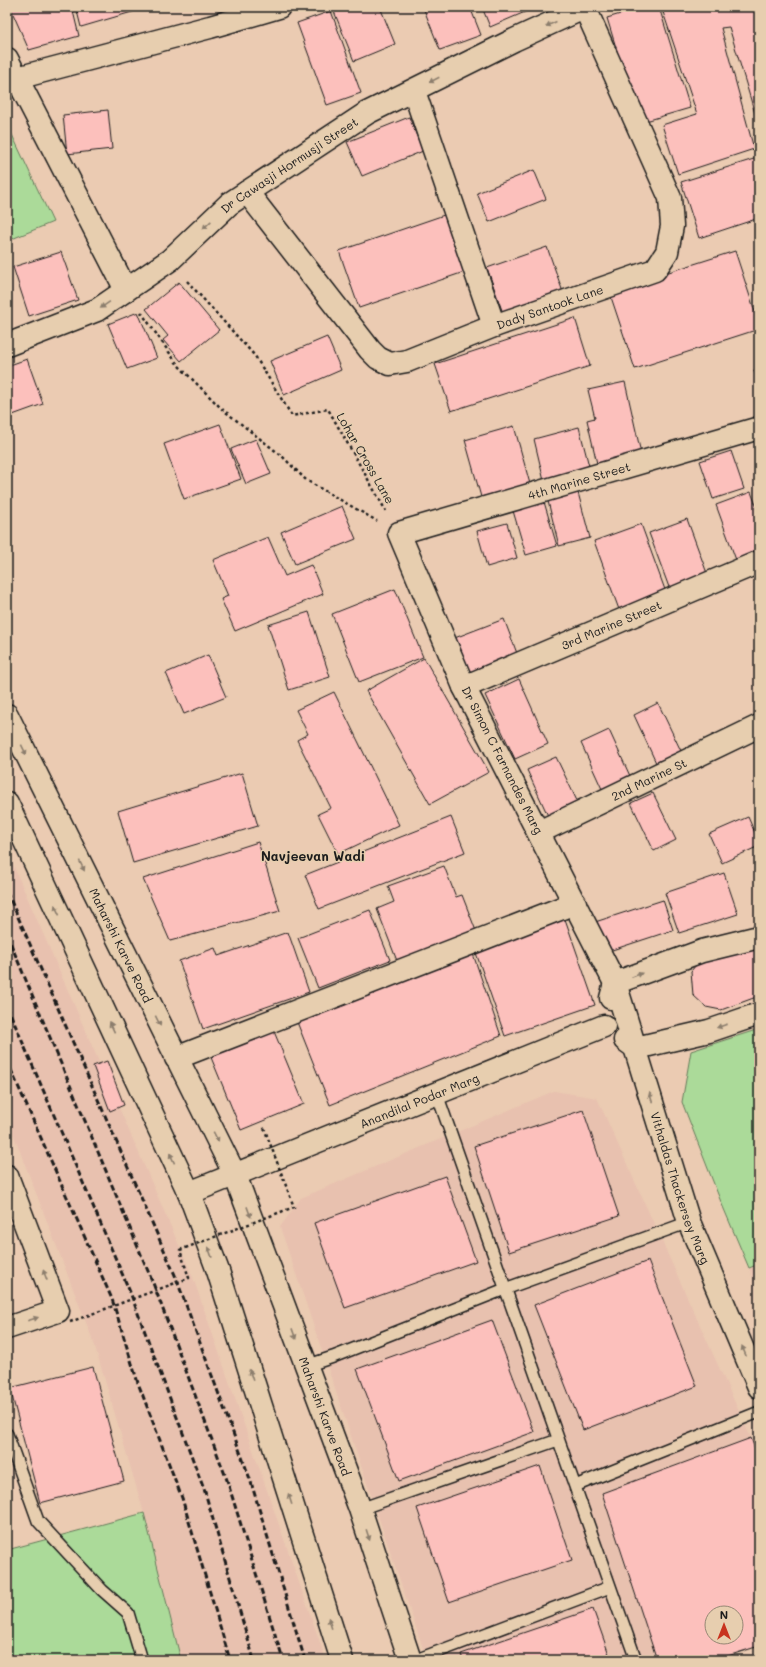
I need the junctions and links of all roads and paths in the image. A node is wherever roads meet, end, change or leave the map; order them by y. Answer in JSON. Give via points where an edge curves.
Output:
{"nodes":[{"id":1,"x":279,"y":7,"type":"edge"},
{"id":2,"x":586,"y":8,"type":"edge"},
{"id":3,"x":12,"y":68,"type":"edge"},
{"id":4,"x":414,"y":90,"type":"junction"},
{"id":5,"x":247,"y":192,"type":"junction"},
{"id":6,"x":170,"y":260,"type":"junction"},
{"id":7,"x":126,"y":290,"type":"junction"},
{"id":8,"x":494,"y":326,"type":"junction"},
{"id":9,"x":7,"y":345,"type":"edge"},
{"id":10,"x":759,"y":428,"type":"edge"},
{"id":11,"x":399,"y":533,"type":"junction"},
{"id":12,"x":759,"y":562,"type":"edge"},
{"id":13,"x":464,"y":687,"type":"junction"},
{"id":14,"x":7,"y":715,"type":"edge"},
{"id":15,"x":759,"y":726,"type":"edge"},
{"id":16,"x":7,"y":803,"type":"edge"},
{"id":17,"x":539,"y":832,"type":"junction"},
{"id":18,"x":575,"y":903,"type":"junction"},
{"id":19,"x":759,"y":937,"type":"edge"},
{"id":20,"x":615,"y":983,"type":"junction"},
{"id":21,"x":759,"y":1014,"type":"edge"},
{"id":22,"x":604,"y":1026,"type":"junction"},
{"id":23,"x":636,"y":1048,"type":"junction"},
{"id":24,"x":176,"y":1058,"type":"junction"},
{"id":25,"x":437,"y":1094,"type":"junction"},
{"id":26,"x":263,"y":1125,"type":"dead end"},
{"id":27,"x":7,"y":1176,"type":"edge"},
{"id":28,"x":235,"y":1176,"type":"junction"},
{"id":29,"x":189,"y":1193,"type":"junction"},
{"id":30,"x":689,"y":1222,"type":"junction"},
{"id":31,"x":505,"y":1289,"type":"junction"},
{"id":32,"x":64,"y":1317,"type":"junction"},
{"id":33,"x":7,"y":1328,"type":"edge"},
{"id":34,"x":306,"y":1366,"type":"junction"},
{"id":35,"x":759,"y":1387,"type":"edge"},
{"id":36,"x":759,"y":1412,"type":"edge"},
{"id":37,"x":7,"y":1434,"type":"edge"},
{"id":38,"x":558,"y":1440,"type":"junction"},
{"id":39,"x":574,"y":1486,"type":"junction"},
{"id":40,"x":360,"y":1509,"type":"junction"},
{"id":41,"x":610,"y":1587,"type":"junction"},
{"id":42,"x":142,"y":1660,"type":"edge"},
{"id":43,"x":342,"y":1660,"type":"edge"},
{"id":44,"x":410,"y":1660,"type":"edge"},
{"id":45,"x":416,"y":1660,"type":"edge"},
{"id":46,"x":636,"y":1660,"type":"edge"}],
"edges":[{"from":1,"to":3,"type":"street","via":[[202,29]]},
{"from":2,"to":4,"type":"street","name":"Dr Cawasji Hormusji Street","one_way":true,"via":[[514,40]]},
{"from":2,"to":8,"type":"street","name":"Dady Santook Lane","via":[[670,198],[672,226],[667,252],[655,270]]},
{"from":3,"to":7,"type":"street"},
{"from":4,"to":5,"type":"street","name":"Dr Cawasji Hormusji Street","via":[[367,113]]},
{"from":4,"to":8,"type":"street"},
{"from":5,"to":6,"type":"street","name":"Dr Cawasji Hormusji Street","one_way":true,"via":[[229,204]]},
{"from":5,"to":8,"type":"street","name":"Dady Santook Lane","via":[[378,358],[390,364],[407,361]]},
{"from":6,"to":7,"type":"street","name":"Dr Cawasji Hormusji Street"},
{"from":6,"to":11,"type":"path","name":"Lohar Cross Lane","via":[[198,296],[255,356],[292,416],[328,409]]},
{"from":7,"to":9,"type":"street","name":"Dr Cawasji Hormusji Street","one_way":true,"via":[[97,310]]},
{"from":7,"to":11,"type":"path","via":[[178,365],[222,409],[282,456],[306,480]]},
{"from":10,"to":11,"type":"street","name":"4th Marine Street"},
{"from":11,"to":13,"type":"street","name":"Dr Simon C Farnandes Marg"},
{"from":12,"to":13,"type":"street","name":"3rd Marine Street"},
{"from":13,"to":17,"type":"street","name":"Dr Simon C Farnandes Marg"},
{"from":14,"to":24,"type":"street","name":"Maharshi Karve Road","one_way":true},
{"from":15,"to":17,"type":"street","name":"2nd Marine St"},
{"from":29,"to":16,"type":"street","one_way":true},
{"from":17,"to":18,"type":"street","name":"Dr Simon C Farnandes Marg"},
{"from":18,"to":20,"type":"street","name":"Dr Simon C Farnandes Marg"},
{"from":18,"to":24,"type":"street"},
{"from":20,"to":19,"type":"street","one_way":true,"via":[[702,951]]},
{"from":20,"to":22,"type":"street"},
{"from":20,"to":23,"type":"street","name":"Vithaldas Thackersey Marg"},
{"from":21,"to":23,"type":"street","one_way":true,"via":[[709,1031]]},
{"from":22,"to":23,"type":"street"},
{"from":22,"to":25,"type":"street","name":"Anandilal Podar Marg"},
{"from":30,"to":23,"type":"street","name":"Vithaldas Thackersey Marg","one_way":true},
{"from":24,"to":28,"type":"street","name":"Maharshi Karve Road","one_way":true},
{"from":25,"to":28,"type":"street","name":"Anandilal Podar Marg"},
{"from":25,"to":31,"type":"lane"},
{"from":26,"to":32,"type":"path","bridge":true,"via":[[294,1207],[180,1250],[189,1278]]},
{"from":32,"to":27,"type":"street","one_way":true},
{"from":28,"to":29,"type":"street"},
{"from":28,"to":34,"type":"street","name":"Maharshi Karve Road","one_way":true},
{"from":43,"to":29,"type":"street","one_way":true,"via":[[218,1271]]},
{"from":30,"to":31,"type":"lane"},
{"from":35,"to":30,"type":"street","name":"Vithaldas Thackersey Marg","one_way":true},
{"from":31,"to":34,"type":"lane"},
{"from":31,"to":38,"type":"lane"},
{"from":33,"to":32,"type":"street","one_way":true},
{"from":34,"to":40,"type":"street","name":"Maharshi Karve Road"},
{"from":36,"to":39,"type":"lane"},
{"from":37,"to":42,"type":"lane","via":[[38,1521],[102,1590],[128,1613]]},
{"from":38,"to":39,"type":"lane"},
{"from":38,"to":40,"type":"lane"},
{"from":39,"to":41,"type":"lane"},
{"from":40,"to":44,"type":"street","name":"Maharshi Karve Road","one_way":true},
{"from":41,"to":45,"type":"lane"},
{"from":41,"to":46,"type":"lane"}]}
